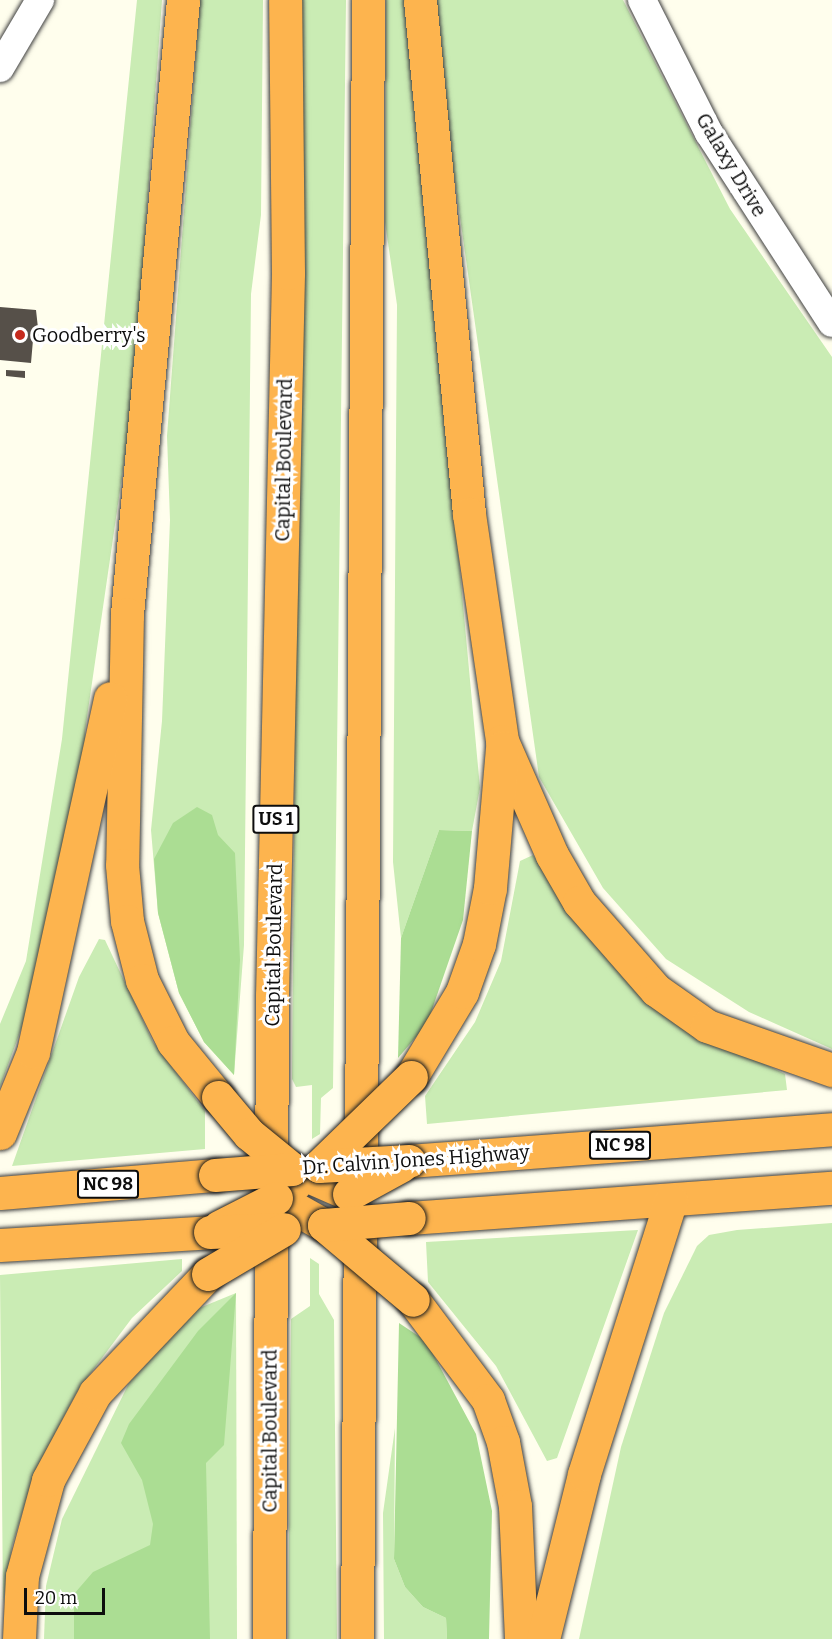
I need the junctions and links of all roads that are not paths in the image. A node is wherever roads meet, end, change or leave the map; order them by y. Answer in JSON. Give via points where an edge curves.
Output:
{"nodes":[{"id":1,"x":40,"y":0,"type":"edge"},
{"id":2,"x":183,"y":0,"type":"edge"},
{"id":3,"x":285,"y":0,"type":"edge"},
{"id":4,"x":368,"y":0,"type":"edge"},
{"id":5,"x":420,"y":0,"type":"edge"},
{"id":6,"x":642,"y":0,"type":"edge"},
{"id":7,"x":2,"y":62,"type":"edge"},
{"id":8,"x":832,"y":323,"type":"edge"},
{"id":9,"x":126,"y":614,"type":"junction"},
{"id":10,"x":502,"y":741,"type":"junction"},
{"id":11,"x":832,"y":1070,"type":"edge"},
{"id":12,"x":832,"y":1129,"type":"edge"},
{"id":13,"x":0,"y":1132,"type":"edge"},
{"id":14,"x":409,"y":1161,"type":"junction"},
{"id":15,"x":306,"y":1170,"type":"junction"},
{"id":16,"x":215,"y":1175,"type":"junction"},
{"id":17,"x":832,"y":1188,"type":"edge"},
{"id":18,"x":0,"y":1192,"type":"edge"},
{"id":19,"x":348,"y":1194,"type":"junction"},
{"id":20,"x":276,"y":1198,"type":"junction"},
{"id":21,"x":671,"y":1200,"type":"junction"},
{"id":22,"x":409,"y":1218,"type":"junction"},
{"id":23,"x":305,"y":1223,"type":"junction"},
{"id":24,"x":210,"y":1232,"type":"junction"},
{"id":25,"x":0,"y":1245,"type":"edge"},
{"id":26,"x":19,"y":1639,"type":"edge"},
{"id":27,"x":269,"y":1639,"type":"edge"},
{"id":28,"x":357,"y":1639,"type":"edge"},
{"id":29,"x":521,"y":1639,"type":"edge"},
{"id":30,"x":543,"y":1639,"type":"edge"}],
"edges":[{"from":1,"to":7,"type":"street"},
{"from":2,"to":9,"type":"highway"},
{"from":3,"to":27,"type":"highway","name":"Capital Boulevard","number":"US 1","via":[[288,273],[272,984]]},
{"from":4,"to":28,"type":"highway"},
{"from":5,"to":10,"type":"highway","via":[[469,514]]},
{"from":6,"to":8,"type":"street","name":"Galaxy Drive","via":[[708,133]]},
{"from":9,"to":13,"type":"highway","via":[[33,1052]]},
{"from":9,"to":15,"type":"highway","bridge":true,"via":[[122,865],[127,921],[142,980],[173,1042],[249,1134]]},
{"from":10,"to":11,"type":"highway","via":[[552,855],[579,902],[656,990],[707,1026]]},
{"from":10,"to":15,"type":"highway","bridge":true,"via":[[490,888],[479,944],[462,992],[411,1077]]},
{"from":12,"to":14,"type":"highway","name":"Dr. Calvin Jones Highway","number":"NC 98"},
{"from":14,"to":15,"type":"highway","name":"Dr. Calvin Jones Highway","number":"NC 98","bridge":true},
{"from":14,"to":19,"type":"highway","bridge":true},
{"from":15,"to":16,"type":"highway","name":"Dr. Calvin Jones Highway","number":"NC 98","bridge":true},
{"from":15,"to":19,"type":"highway"},
{"from":15,"to":20,"type":"highway"},
{"from":16,"to":18,"type":"highway","name":"Dr. Calvin Jones Highway","number":"NC 98"},
{"from":16,"to":20,"type":"highway","bridge":true},
{"from":17,"to":21,"type":"highway"},
{"from":19,"to":22,"type":"highway","bridge":true},
{"from":19,"to":23,"type":"highway"},
{"from":20,"to":23,"type":"highway"},
{"from":20,"to":24,"type":"highway","bridge":true},
{"from":21,"to":22,"type":"highway"},
{"from":21,"to":30,"type":"highway","via":[[584,1474]]},
{"from":22,"to":23,"type":"highway","bridge":true},
{"from":23,"to":24,"type":"highway","bridge":true},
{"from":23,"to":26,"type":"highway","bridge":true,"via":[[208,1274],[95,1393],[48,1480],[22,1576]]},
{"from":23,"to":29,"type":"highway","bridge":true,"via":[[413,1300],[488,1400],[503,1442],[515,1506]]},
{"from":24,"to":25,"type":"highway"}]}
